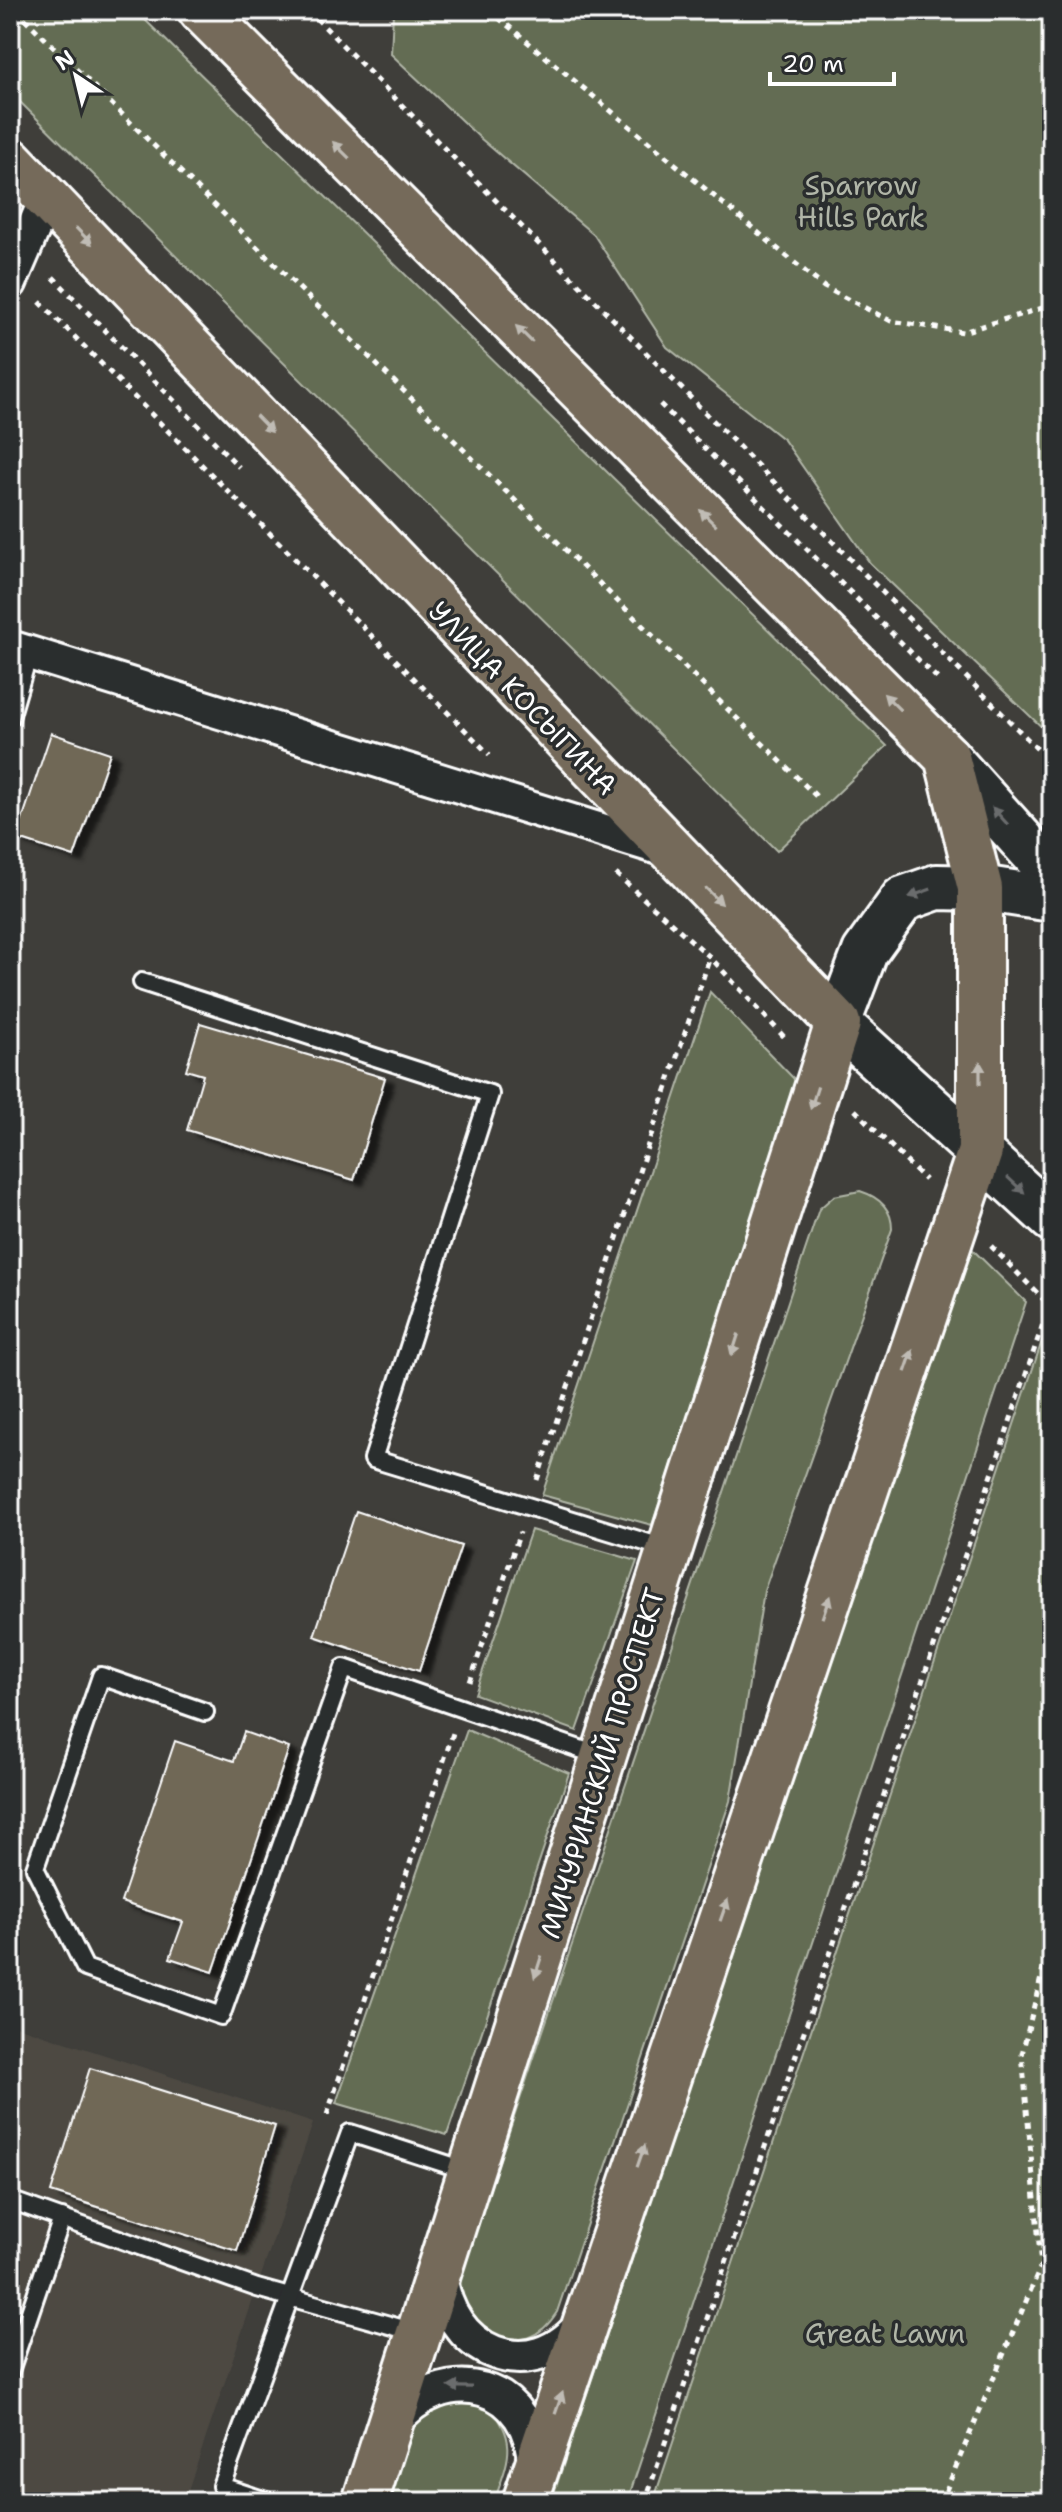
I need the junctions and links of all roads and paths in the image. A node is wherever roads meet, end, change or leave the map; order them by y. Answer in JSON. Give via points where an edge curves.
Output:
{"nodes":[{"id":1,"x":16,"y":10,"type":"edge"},
{"id":2,"x":201,"y":10,"type":"edge"},
{"id":3,"x":308,"y":10,"type":"edge"},
{"id":4,"x":489,"y":10,"type":"edge"},
{"id":5,"x":10,"y":160,"type":"edge"},
{"id":6,"x":47,"y":197,"type":"junction"},
{"id":7,"x":12,"y":280,"type":"edge"},
{"id":8,"x":1052,"y":305,"type":"edge"},
{"id":9,"x":20,"y":650,"type":"edge"},
{"id":10,"x":10,"y":718,"type":"edge"},
{"id":11,"x":947,"y":757,"type":"junction"},
{"id":12,"x":496,"y":761,"type":"dead end"},
{"id":13,"x":1052,"y":764,"type":"edge"},
{"id":14,"x":816,"y":796,"type":"dead end"},
{"id":15,"x":669,"y":851,"type":"junction"},
{"id":16,"x":608,"y":867,"type":"dead end"},
{"id":17,"x":1052,"y":874,"type":"edge"},
{"id":18,"x":980,"y":888,"type":"junction"},
{"id":19,"x":1052,"y":899,"type":"edge"},
{"id":20,"x":142,"y":982,"type":"dead end"},
{"id":21,"x":838,"y":1023,"type":"junction"},
{"id":22,"x":821,"y":1077,"type":"junction"},
{"id":23,"x":980,"y":1151,"type":"junction"},
{"id":24,"x":959,"y":1213,"type":"junction"},
{"id":25,"x":1052,"y":1219,"type":"edge"},
{"id":26,"x":1051,"y":1307,"type":"edge"},
{"id":27,"x":1052,"y":1316,"type":"edge"},
{"id":28,"x":669,"y":1550,"type":"junction"},
{"id":29,"x":205,"y":1712,"type":"dead end"},
{"id":30,"x":604,"y":1758,"type":"junction"},
{"id":31,"x":1052,"y":1933,"type":"edge"},
{"id":32,"x":473,"y":2172,"type":"junction"},
{"id":33,"x":10,"y":2200,"type":"edge"},
{"id":34,"x":62,"y":2218,"type":"junction"},
{"id":35,"x":440,"y":2270,"type":"junction"},
{"id":36,"x":292,"y":2298,"type":"junction"},
{"id":37,"x":588,"y":2315,"type":"junction"},
{"id":38,"x":419,"y":2334,"type":"junction"},
{"id":39,"x":10,"y":2371,"type":"edge"},
{"id":40,"x":390,"y":2427,"type":"junction"},
{"id":41,"x":530,"y":2489,"type":"edge"},
{"id":42,"x":269,"y":2502,"type":"edge"},
{"id":43,"x":365,"y":2502,"type":"edge"},
{"id":44,"x":645,"y":2502,"type":"edge"},
{"id":45,"x":941,"y":2502,"type":"edge"}],
"edges":[{"from":1,"to":14,"type":"path"},
{"from":11,"to":2,"type":"main road","one_way":true},
{"from":3,"to":13,"type":"path"},
{"from":4,"to":8,"type":"path","via":[[824,287],[891,321],[963,332]]},
{"from":5,"to":6,"type":"main road","name":"УЛИЦА КОСЫГИНА"},
{"from":6,"to":7,"type":"street"},
{"from":6,"to":15,"type":"main road","name":"УЛИЦА КОСЫГИНА","one_way":true},
{"from":7,"to":12,"type":"path"},
{"from":9,"to":10,"type":"lane"},
{"from":9,"to":15,"type":"street"},
{"from":17,"to":11,"type":"main road","one_way":true},
{"from":11,"to":18,"type":"main road"},
{"from":15,"to":21,"type":"main road","name":"УЛИЦА КОСЫГИНА","one_way":true},
{"from":16,"to":22,"type":"path","via":[[710,957]]},
{"from":18,"to":19,"type":"main road"},
{"from":18,"to":21,"type":"main road","one_way":true,"via":[[937,887],[903,899],[865,952]]},
{"from":23,"to":18,"type":"main road","one_way":true},
{"from":20,"to":28,"type":"lane","via":[[490,1094],[373,1459]]},
{"from":21,"to":22,"type":"main road","name":"МИЧУРИНСКИЙ ПРОСПЕКТ"},
{"from":21,"to":23,"type":"main road","name":"УЛИЦА КОСЫГИНА"},
{"from":22,"to":24,"type":"path"},
{"from":22,"to":28,"type":"main road","name":"МИЧУРИНСКИЙ ПРОСПЕКТ","one_way":true},
{"from":23,"to":24,"type":"main road"},
{"from":23,"to":25,"type":"main road","name":"УЛИЦА КОСЫГИНА","one_way":true},
{"from":24,"to":26,"type":"path"},
{"from":37,"to":24,"type":"main road","one_way":true},
{"from":26,"to":27,"type":"path"},
{"from":26,"to":44,"type":"path"},
{"from":28,"to":30,"type":"main road","name":"МИЧУРИНСКИЙ ПРОСПЕКТ"},
{"from":29,"to":30,"type":"lane","via":[[101,1676],[35,1868],[85,1968],[221,2016],[344,1668]]},
{"from":30,"to":32,"type":"main road","name":"МИЧУРИНСКИЙ ПРОСПЕКТ","one_way":true},
{"from":31,"to":45,"type":"path","via":[[1022,2054],[1041,2266]]},
{"from":32,"to":35,"type":"main road","name":"МИЧУРИНСКИЙ ПРОСПЕКТ"},
{"from":32,"to":36,"type":"lane","via":[[350,2133]]},
{"from":33,"to":34,"type":"lane"},
{"from":34,"to":36,"type":"lane"},
{"from":34,"to":39,"type":"lane"},
{"from":35,"to":37,"type":"street","via":[[442,2296],[453,2321],[471,2340],[495,2353],[522,2356],[548,2350],[571,2337]]},
{"from":35,"to":38,"type":"main road","name":"МИЧУРИНСКИЙ ПРОСПЕКТ"},
{"from":36,"to":38,"type":"lane"},
{"from":36,"to":42,"type":"lane","via":[[221,2486]]},
{"from":41,"to":37,"type":"main road","one_way":true},
{"from":38,"to":40,"type":"main road","name":"МИЧУРИНСКИЙ ПРОСПЕКТ"},
{"from":41,"to":40,"type":"street","one_way":true,"via":[[534,2449],[525,2424],[508,2402],[484,2389],[457,2385],[430,2390],[407,2405]]},
{"from":40,"to":43,"type":"main road","name":"МИЧУРИНСКИЙ ПРОСПЕКТ"}]}
